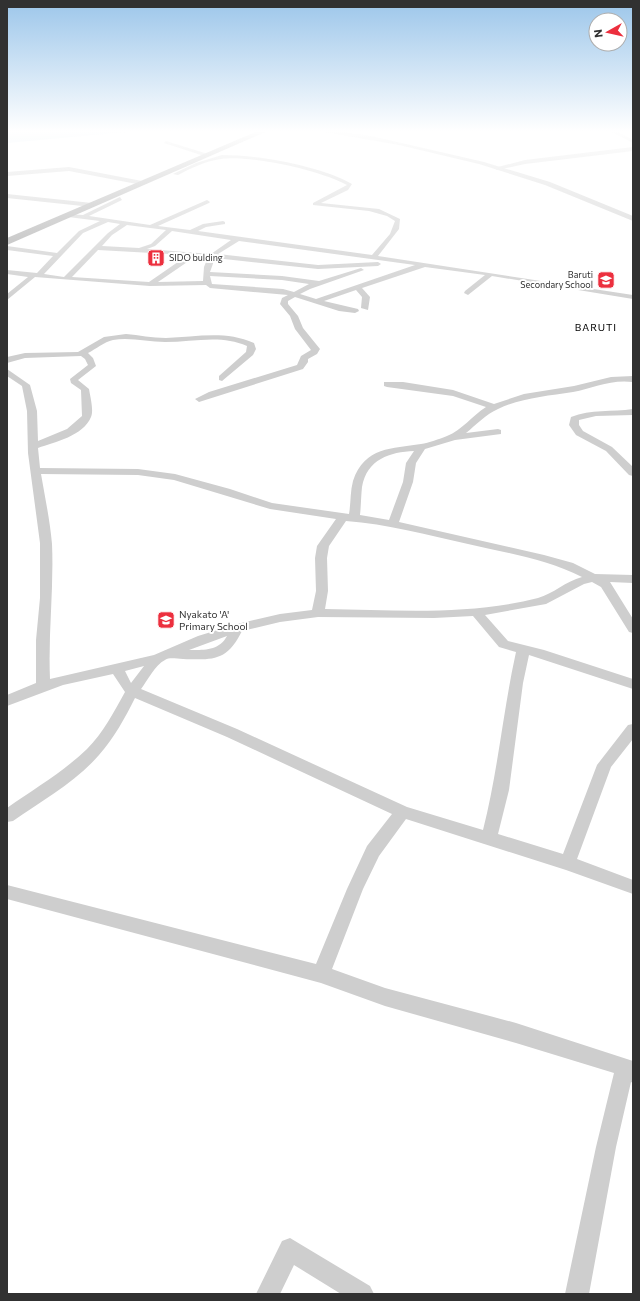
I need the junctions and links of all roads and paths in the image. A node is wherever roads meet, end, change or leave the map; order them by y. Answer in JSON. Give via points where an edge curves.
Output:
{"nodes":[{"id":1,"x":124,"y":191,"type":"edge"},
{"id":2,"x":342,"y":191,"type":"edge"},
{"id":3,"x":564,"y":191,"type":"edge"},
{"id":4,"x":7,"y":196,"type":"edge"},
{"id":5,"x":120,"y":199,"type":"dead end"},
{"id":6,"x":207,"y":202,"type":"dead end"},
{"id":7,"x":92,"y":205,"type":"junction"},
{"id":8,"x":68,"y":215,"type":"junction"},
{"id":9,"x":84,"y":217,"type":"junction"},
{"id":10,"x":633,"y":219,"type":"edge"},
{"id":11,"x":106,"y":220,"type":"junction"},
{"id":12,"x":126,"y":223,"type":"junction"},
{"id":13,"x":223,"y":223,"type":"dead end"},
{"id":14,"x":150,"y":227,"type":"junction"},
{"id":15,"x":171,"y":230,"type":"junction"},
{"id":16,"x":191,"y":232,"type":"junction"},
{"id":17,"x":237,"y":239,"type":"junction"},
{"id":18,"x":7,"y":242,"type":"edge"},
{"id":19,"x":226,"y":244,"type":"junction"},
{"id":20,"x":7,"y":248,"type":"edge"},
{"id":21,"x":97,"y":248,"type":"junction"},
{"id":22,"x":20,"y":250,"type":"junction"},
{"id":23,"x":131,"y":250,"type":"junction"},
{"id":24,"x":324,"y":251,"type":"junction"},
{"id":25,"x":195,"y":254,"type":"junction"},
{"id":26,"x":58,"y":255,"type":"junction"},
{"id":27,"x":7,"y":256,"type":"edge"},
{"id":28,"x":212,"y":256,"type":"junction"},
{"id":29,"x":329,"y":259,"type":"junction"},
{"id":30,"x":374,"y":261,"type":"junction"},
{"id":31,"x":424,"y":265,"type":"junction"},
{"id":32,"x":337,"y":267,"type":"junction"},
{"id":33,"x":7,"y":272,"type":"edge"},
{"id":34,"x":357,"y":272,"type":"junction"},
{"id":35,"x":206,"y":274,"type":"junction"},
{"id":36,"x":491,"y":274,"type":"junction"},
{"id":37,"x":35,"y":276,"type":"junction"},
{"id":38,"x":66,"y":279,"type":"junction"},
{"id":39,"x":328,"y":280,"type":"junction"},
{"id":40,"x":207,"y":283,"type":"junction"},
{"id":41,"x":318,"y":283,"type":"junction"},
{"id":42,"x":150,"y":284,"type":"junction"},
{"id":43,"x":358,"y":288,"type":"junction"},
{"id":44,"x":468,"y":293,"type":"dead end"},
{"id":45,"x":293,"y":294,"type":"junction"},
{"id":46,"x":633,"y":297,"type":"edge"},
{"id":47,"x":7,"y":298,"type":"edge"},
{"id":48,"x":317,"y":301,"type":"junction"},
{"id":49,"x":365,"y":308,"type":"dead end"},
{"id":50,"x":355,"y":311,"type":"dead end"},
{"id":51,"x":83,"y":353,"type":"junction"},
{"id":52,"x":7,"y":360,"type":"edge"},
{"id":53,"x":7,"y":372,"type":"edge"},
{"id":54,"x":222,"y":378,"type":"dead end"},
{"id":55,"x":633,"y":379,"type":"edge"},
{"id":56,"x":386,"y":384,"type":"dead end"},
{"id":57,"x":199,"y":399,"type":"dead end"},
{"id":58,"x":493,"y":407,"type":"junction"},
{"id":59,"x":633,"y":412,"type":"edge"},
{"id":60,"x":498,"y":432,"type":"dead end"},
{"id":61,"x":451,"y":437,"type":"junction"},
{"id":62,"x":33,"y":446,"type":"junction"},
{"id":63,"x":421,"y":447,"type":"junction"},
{"id":64,"x":36,"y":470,"type":"junction"},
{"id":65,"x":633,"y":473,"type":"edge"},
{"id":66,"x":348,"y":518,"type":"junction"},
{"id":67,"x":393,"y":524,"type":"junction"},
{"id":68,"x":593,"y":578,"type":"junction"},
{"id":69,"x":633,"y":579,"type":"edge"},
{"id":70,"x":476,"y":612,"type":"junction"},
{"id":71,"x":318,"y":613,"type":"junction"},
{"id":72,"x":633,"y":629,"type":"edge"},
{"id":73,"x":523,"y":650,"type":"junction"},
{"id":74,"x":163,"y":656,"type":"junction"},
{"id":75,"x":117,"y":669,"type":"junction"},
{"id":76,"x":633,"y":684,"type":"edge"},
{"id":77,"x":43,"y":686,"type":"junction"},
{"id":78,"x":132,"y":691,"type":"junction"},
{"id":79,"x":7,"y":701,"type":"edge"},
{"id":80,"x":633,"y":729,"type":"edge"},
{"id":81,"x":402,"y":812,"type":"junction"},
{"id":82,"x":7,"y":816,"type":"edge"},
{"id":83,"x":489,"y":837,"type":"junction"},
{"id":84,"x":568,"y":863,"type":"junction"},
{"id":85,"x":633,"y":887,"type":"edge"},
{"id":86,"x":7,"y":892,"type":"edge"},
{"id":87,"x":321,"y":974,"type":"junction"},
{"id":88,"x":629,"y":1070,"type":"edge"},
{"id":89,"x":268,"y":1294,"type":"edge"},
{"id":90,"x":362,"y":1294,"type":"edge"},
{"id":91,"x":577,"y":1294,"type":"edge"}],
"edges":[{"from":1,"to":7,"type":"main road"},
{"from":2,"to":30,"type":"street","via":[[315,204],[326,207],[364,208],[398,220],[398,227]]},
{"from":3,"to":10,"type":"street"},
{"from":4,"to":7,"type":"street"},
{"from":5,"to":9,"type":"street"},
{"from":6,"to":14,"type":"street"},
{"from":7,"to":8,"type":"main road"},
{"from":8,"to":9,"type":"street"},
{"from":8,"to":18,"type":"main road"},
{"from":9,"to":11,"type":"street"},
{"from":11,"to":12,"type":"street"},
{"from":11,"to":26,"type":"street","via":[[81,232]]},
{"from":12,"to":14,"type":"street"},
{"from":12,"to":21,"type":"street","via":[[110,234]]},
{"from":13,"to":16,"type":"street","via":[[205,225]]},
{"from":14,"to":15,"type":"street"},
{"from":15,"to":16,"type":"street"},
{"from":15,"to":23,"type":"street","via":[[153,245]]},
{"from":16,"to":17,"type":"street"},
{"from":17,"to":19,"type":"street"},
{"from":17,"to":24,"type":"street"},
{"from":19,"to":28,"type":"street"},
{"from":19,"to":29,"type":"street"},
{"from":20,"to":22,"type":"street"},
{"from":21,"to":23,"type":"street"},
{"from":21,"to":38,"type":"street"},
{"from":22,"to":26,"type":"street"},
{"from":22,"to":27,"type":"street"},
{"from":23,"to":25,"type":"street"},
{"from":24,"to":29,"type":"street"},
{"from":24,"to":30,"type":"street"},
{"from":25,"to":28,"type":"street"},
{"from":25,"to":42,"type":"street"},
{"from":26,"to":37,"type":"street"},
{"from":28,"to":32,"type":"street"},
{"from":28,"to":35,"type":"street","via":[[208,261]]},
{"from":29,"to":32,"type":"street"},
{"from":30,"to":31,"type":"street"},
{"from":30,"to":32,"type":"street"},
{"from":30,"to":34,"type":"street"},
{"from":31,"to":36,"type":"street"},
{"from":31,"to":43,"type":"street"},
{"from":32,"to":34,"type":"street"},
{"from":33,"to":37,"type":"street"},
{"from":34,"to":39,"type":"street"},
{"from":34,"to":43,"type":"street","via":[[362,275]]},
{"from":35,"to":40,"type":"street"},
{"from":35,"to":41,"type":"street","via":[[282,278]]},
{"from":36,"to":44,"type":"street"},
{"from":36,"to":46,"type":"street"},
{"from":37,"to":38,"type":"street"},
{"from":37,"to":47,"type":"street"},
{"from":38,"to":42,"type":"street"},
{"from":39,"to":41,"type":"street"},
{"from":39,"to":43,"type":"street"},
{"from":40,"to":42,"type":"street"},
{"from":40,"to":45,"type":"street","via":[[216,287]]},
{"from":41,"to":45,"type":"street"},
{"from":43,"to":48,"type":"street"},
{"from":43,"to":49,"type":"street","via":[[366,297]]},
{"from":45,"to":48,"type":"street"},
{"from":45,"to":57,"type":"street","via":[[284,304],[294,316],[299,329],[316,349],[314,352],[304,358],[300,366],[288,372],[223,389]]},
{"from":48,"to":50,"type":"street"},
{"from":51,"to":52,"type":"street","via":[[57,356],[30,355]]},
{"from":51,"to":54,"type":"street","via":[[102,340],[123,336],[166,340],[216,337],[251,345],[250,353]]},
{"from":51,"to":62,"type":"street","via":[[89,358],[92,366],[74,381],[84,389],[87,416],[81,424],[65,433]]},
{"from":53,"to":62,"type":"street","via":[[26,385],[32,406]]},
{"from":55,"to":58,"type":"street","via":[[621,378],[574,389],[539,393]]},
{"from":56,"to":58,"type":"street","via":[[452,391]]},
{"from":58,"to":61,"type":"street","via":[[461,433]]},
{"from":59,"to":65,"type":"street","via":[[590,413],[574,419],[573,424],[578,432],[605,445]]},
{"from":60,"to":61,"type":"street"},
{"from":61,"to":63,"type":"street"},
{"from":62,"to":64,"type":"street"},
{"from":63,"to":66,"type":"street","via":[[391,449],[378,456],[358,479],[357,504]]},
{"from":63,"to":67,"type":"street","via":[[411,463],[408,482]]},
{"from":64,"to":66,"type":"street","via":[[138,472],[162,475],[226,491],[270,506]]},
{"from":64,"to":77,"type":"street","via":[[46,543]]},
{"from":66,"to":67,"type":"street"},
{"from":66,"to":71,"type":"street","via":[[327,538],[323,546],[322,591]]},
{"from":67,"to":68,"type":"street","via":[[540,556]]},
{"from":68,"to":69,"type":"street"},
{"from":68,"to":70,"type":"street","via":[[580,581],[542,601]]},
{"from":68,"to":72,"type":"street","via":[[609,588]]},
{"from":70,"to":71,"type":"street"},
{"from":70,"to":73,"type":"street","via":[[504,644]]},
{"from":71,"to":74,"type":"street","via":[[236,628]]},
{"from":73,"to":76,"type":"street","via":[[546,655]]},
{"from":73,"to":83,"type":"street","via":[[501,790]]},
{"from":74,"to":75,"type":"street"},
{"from":74,"to":78,"type":"street"},
{"from":75,"to":77,"type":"street"},
{"from":75,"to":78,"type":"street","via":[[126,686]]},
{"from":77,"to":79,"type":"street"},
{"from":78,"to":81,"type":"street","via":[[232,733]]},
{"from":78,"to":82,"type":"street","via":[[116,722],[93,752],[64,777]]},
{"from":80,"to":84,"type":"street","via":[[604,765]]},
{"from":81,"to":83,"type":"street"},
{"from":81,"to":87,"type":"street","via":[[374,851],[355,889]]},
{"from":83,"to":84,"type":"street"},
{"from":84,"to":85,"type":"street"},
{"from":86,"to":87,"type":"street"},
{"from":87,"to":88,"type":"street","via":[[385,997],[516,1033]]},
{"from":88,"to":91,"type":"street","via":[[606,1147]]},
{"from":89,"to":90,"type":"street","via":[[290,1249]]}]}
